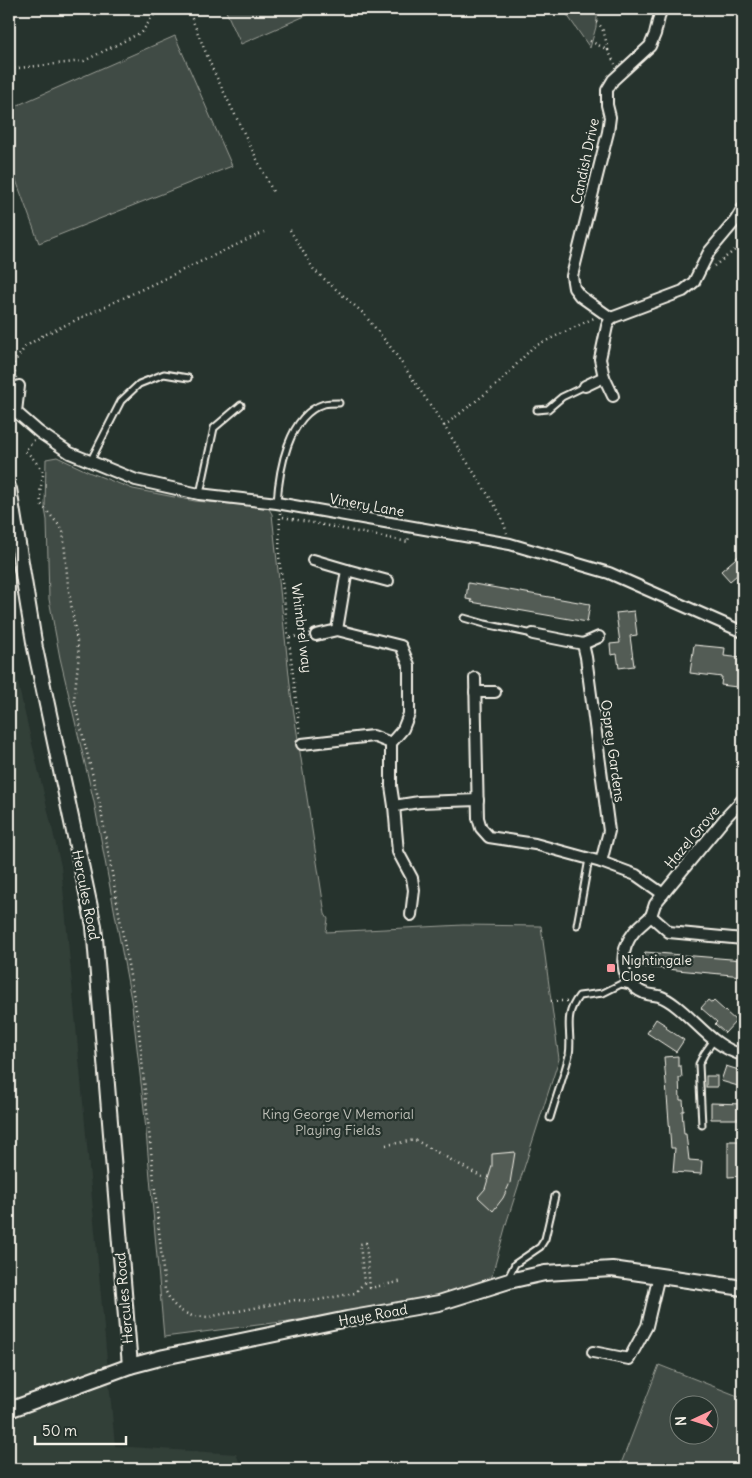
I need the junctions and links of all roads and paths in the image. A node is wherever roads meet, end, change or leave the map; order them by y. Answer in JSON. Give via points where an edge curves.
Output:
{"nodes":[{"id":1,"x":158,"y":9,"type":"edge"},
{"id":2,"x":188,"y":9,"type":"edge"},
{"id":3,"x":660,"y":9,"type":"edge"},
{"id":4,"x":594,"y":21,"type":"dead end"},
{"id":5,"x":590,"y":41,"type":"dead end"},
{"id":6,"x":608,"y":50,"type":"junction"},
{"id":7,"x":9,"y":69,"type":"edge"},
{"id":8,"x":622,"y":73,"type":"junction"},
{"id":9,"x":273,"y":192,"type":"dead end"},
{"id":10,"x":743,"y":208,"type":"edge"},
{"id":11,"x":290,"y":230,"type":"dead end"},
{"id":12,"x":264,"y":232,"type":"dead end"},
{"id":13,"x":743,"y":244,"type":"edge"},
{"id":14,"x":694,"y":282,"type":"junction"},
{"id":15,"x":608,"y":316,"type":"junction"},
{"id":16,"x":604,"y":377,"type":"junction"},
{"id":17,"x":188,"y":378,"type":"dead end"},
{"id":18,"x":19,"y":386,"type":"joint"},
{"id":19,"x":585,"y":386,"type":"joint"},
{"id":20,"x":613,"y":396,"type":"dead end"},
{"id":21,"x":339,"y":403,"type":"dead end"},
{"id":22,"x":241,"y":406,"type":"dead end"},
{"id":23,"x":537,"y":410,"type":"dead end"},
{"id":24,"x":444,"y":426,"type":"junction"},
{"id":25,"x":39,"y":432,"type":"junction"},
{"id":26,"x":89,"y":462,"type":"junction"},
{"id":27,"x":9,"y":489,"type":"edge"},
{"id":28,"x":200,"y":494,"type":"junction"},
{"id":29,"x":278,"y":504,"type":"junction"},
{"id":30,"x":280,"y":516,"type":"junction"},
{"id":31,"x":411,"y":527,"type":"junction"},
{"id":32,"x":510,"y":544,"type":"junction"},
{"id":33,"x":313,"y":560,"type":"dead end"},
{"id":34,"x":347,"y":570,"type":"junction"},
{"id":35,"x":388,"y":582,"type":"dead end"},
{"id":36,"x":464,"y":618,"type":"dead end"},
{"id":37,"x":337,"y":630,"type":"junction"},
{"id":38,"x":743,"y":632,"type":"edge"},
{"id":39,"x":532,"y":634,"type":"joint"},
{"id":40,"x":316,"y":635,"type":"joint"},
{"id":41,"x":290,"y":637,"type":"junction"},
{"id":42,"x":599,"y":637,"type":"dead end"},
{"id":43,"x":583,"y":644,"type":"junction"},
{"id":44,"x":475,"y":678,"type":"dead end"},
{"id":45,"x":475,"y":692,"type":"junction"},
{"id":46,"x":495,"y":692,"type":"dead end"},
{"id":47,"x":391,"y":743,"type":"junction"},
{"id":48,"x":302,"y":744,"type":"joint"},
{"id":49,"x":743,"y":799,"type":"edge"},
{"id":50,"x":478,"y":800,"type":"junction"},
{"id":51,"x":394,"y":806,"type":"junction"},
{"id":52,"x":590,"y":859,"type":"junction"},
{"id":53,"x":601,"y":862,"type":"junction"},
{"id":54,"x":663,"y":894,"type":"junction"},
{"id":55,"x":411,"y":915,"type":"dead end"},
{"id":56,"x":651,"y":916,"type":"junction"},
{"id":57,"x":577,"y":925,"type":"dead end"},
{"id":58,"x":743,"y":939,"type":"edge"},
{"id":59,"x":634,"y":986,"type":"junction"},
{"id":60,"x":576,"y":1000,"type":"junction"},
{"id":61,"x":551,"y":1001,"type":"dead end"},
{"id":62,"x":714,"y":1040,"type":"junction"},
{"id":63,"x":743,"y":1055,"type":"edge"},
{"id":64,"x":550,"y":1118,"type":"dead end"},
{"id":65,"x":702,"y":1125,"type":"dead end"},
{"id":66,"x":386,"y":1146,"type":"dead end"},
{"id":67,"x":484,"y":1178,"type":"dead end"},
{"id":68,"x":555,"y":1196,"type":"dead end"},
{"id":69,"x":659,"y":1275,"type":"junction"},
{"id":70,"x":403,"y":1281,"type":"dead end"},
{"id":71,"x":505,"y":1282,"type":"junction"},
{"id":72,"x":743,"y":1288,"type":"edge"},
{"id":73,"x":593,"y":1352,"type":"dead end"},
{"id":74,"x":130,"y":1366,"type":"junction"},
{"id":75,"x":9,"y":1410,"type":"edge"}],
"edges":[{"from":1,"to":7,"type":"path","via":[[142,32],[84,61]]},
{"from":2,"to":9,"type":"path","via":[[213,70]]},
{"from":3,"to":8,"type":"street","name":"Candish Drive","via":[[650,46]]},
{"from":4,"to":6,"type":"path","via":[[603,28]]},
{"from":5,"to":6,"type":"path"},
{"from":6,"to":8,"type":"path"},
{"from":8,"to":15,"type":"street","name":"Candish Drive","via":[[607,90],[608,132],[572,276],[574,288],[580,296]]},
{"from":10,"to":14,"type":"street","via":[[709,252]]},
{"from":11,"to":24,"type":"path","via":[[314,270],[362,313],[392,349]]},
{"from":12,"to":18,"type":"path","via":[[42,336],[25,347],[13,364]]},
{"from":13,"to":14,"type":"path"},
{"from":14,"to":15,"type":"street","via":[[683,291]]},
{"from":15,"to":16,"type":"street","via":[[600,359]]},
{"from":15,"to":24,"type":"path","via":[[533,347],[499,384]]},
{"from":16,"to":19,"type":"street"},
{"from":16,"to":20,"type":"street"},
{"from":17,"to":26,"type":"lane","via":[[164,374],[139,384],[121,401]]},
{"from":18,"to":25,"type":"street","name":"Vinery Lane","via":[[16,412]]},
{"from":19,"to":23,"type":"lane","via":[[562,396],[548,409]]},
{"from":21,"to":29,"type":"lane","via":[[324,404],[305,414],[286,447],[278,479]]},
{"from":22,"to":28,"type":"lane","via":[[214,428]]},
{"from":24,"to":32,"type":"path","via":[[501,515]]},
{"from":25,"to":26,"type":"street","name":"Vinery Lane"},
{"from":25,"to":70,"type":"path","via":[[25,452],[42,470],[41,504],[63,530],[66,546],[68,585],[79,654],[74,700],[100,805],[138,1021],[165,1290],[181,1312],[208,1317],[295,1300],[313,1301],[355,1293],[364,1283],[360,1244],[366,1244],[370,1288]]},
{"from":26,"to":28,"type":"street","name":"Vinery Lane","via":[[136,480]]},
{"from":27,"to":74,"type":"street","name":"Hercules Road","via":[[35,648],[94,926]]},
{"from":28,"to":29,"type":"street","name":"Vinery Lane"},
{"from":29,"to":30,"type":"path","name":"Whimbrel way"},
{"from":29,"to":31,"type":"street","name":"Vinery Lane"},
{"from":30,"to":31,"type":"path","via":[[408,542]]},
{"from":30,"to":41,"type":"path","name":"Whimbrel way","via":[[279,556]]},
{"from":31,"to":32,"type":"street","name":"Vinery Lane"},
{"from":32,"to":38,"type":"street","name":"Vinery Lane","via":[[609,573]]},
{"from":33,"to":34,"type":"street"},
{"from":34,"to":35,"type":"street"},
{"from":34,"to":37,"type":"street"},
{"from":36,"to":39,"type":"lane"},
{"from":37,"to":40,"type":"street"},
{"from":37,"to":47,"type":"street","via":[[401,646],[409,665],[409,714],[403,729]]},
{"from":39,"to":43,"type":"street"},
{"from":40,"to":41,"type":"path"},
{"from":41,"to":48,"type":"path","name":"Whimbrel way"},
{"from":42,"to":43,"type":"street"},
{"from":43,"to":53,"type":"street","name":"Osprey Gardens","via":[[609,831]]},
{"from":44,"to":45,"type":"street"},
{"from":45,"to":46,"type":"street"},
{"from":45,"to":50,"type":"street"},
{"from":47,"to":48,"type":"street","via":[[373,736]]},
{"from":47,"to":51,"type":"street"},
{"from":49,"to":54,"type":"street","name":"Hazel Grove"},
{"from":50,"to":51,"type":"street"},
{"from":50,"to":52,"type":"street","via":[[481,828],[489,836]]},
{"from":51,"to":55,"type":"street","via":[[398,852],[412,878],[414,890]]},
{"from":52,"to":53,"type":"street"},
{"from":52,"to":57,"type":"lane"},
{"from":53,"to":54,"type":"street","via":[[636,875]]},
{"from":54,"to":56,"type":"street","name":"Hazel Grove"},
{"from":56,"to":58,"type":"street","via":[[669,932]]},
{"from":56,"to":59,"type":"street","name":"Hazel Grove","via":[[625,946],[624,965],[627,978]]},
{"from":59,"to":60,"type":"lane","via":[[621,984],[603,993],[579,996]]},
{"from":59,"to":62,"type":"street","via":[[645,994],[661,997],[675,1005]]},
{"from":60,"to":61,"type":"path"},
{"from":60,"to":64,"type":"lane","via":[[569,1012],[569,1054]]},
{"from":62,"to":63,"type":"street","via":[[731,1052]]},
{"from":62,"to":65,"type":"lane","via":[[699,1064]]},
{"from":66,"to":67,"type":"path","via":[[415,1140]]},
{"from":68,"to":71,"type":"lane","via":[[540,1247],[515,1264]]},
{"from":69,"to":71,"type":"street","name":"Haye Road","via":[[612,1269],[583,1270],[545,1273]]},
{"from":69,"to":72,"type":"street","name":"Haye Road"},
{"from":69,"to":73,"type":"street","via":[[648,1326],[630,1359]]},
{"from":71,"to":74,"type":"street","name":"Haye Road","via":[[439,1304],[348,1319],[164,1356]]},
{"from":74,"to":75,"type":"street","name":"Haye Road"}]}
